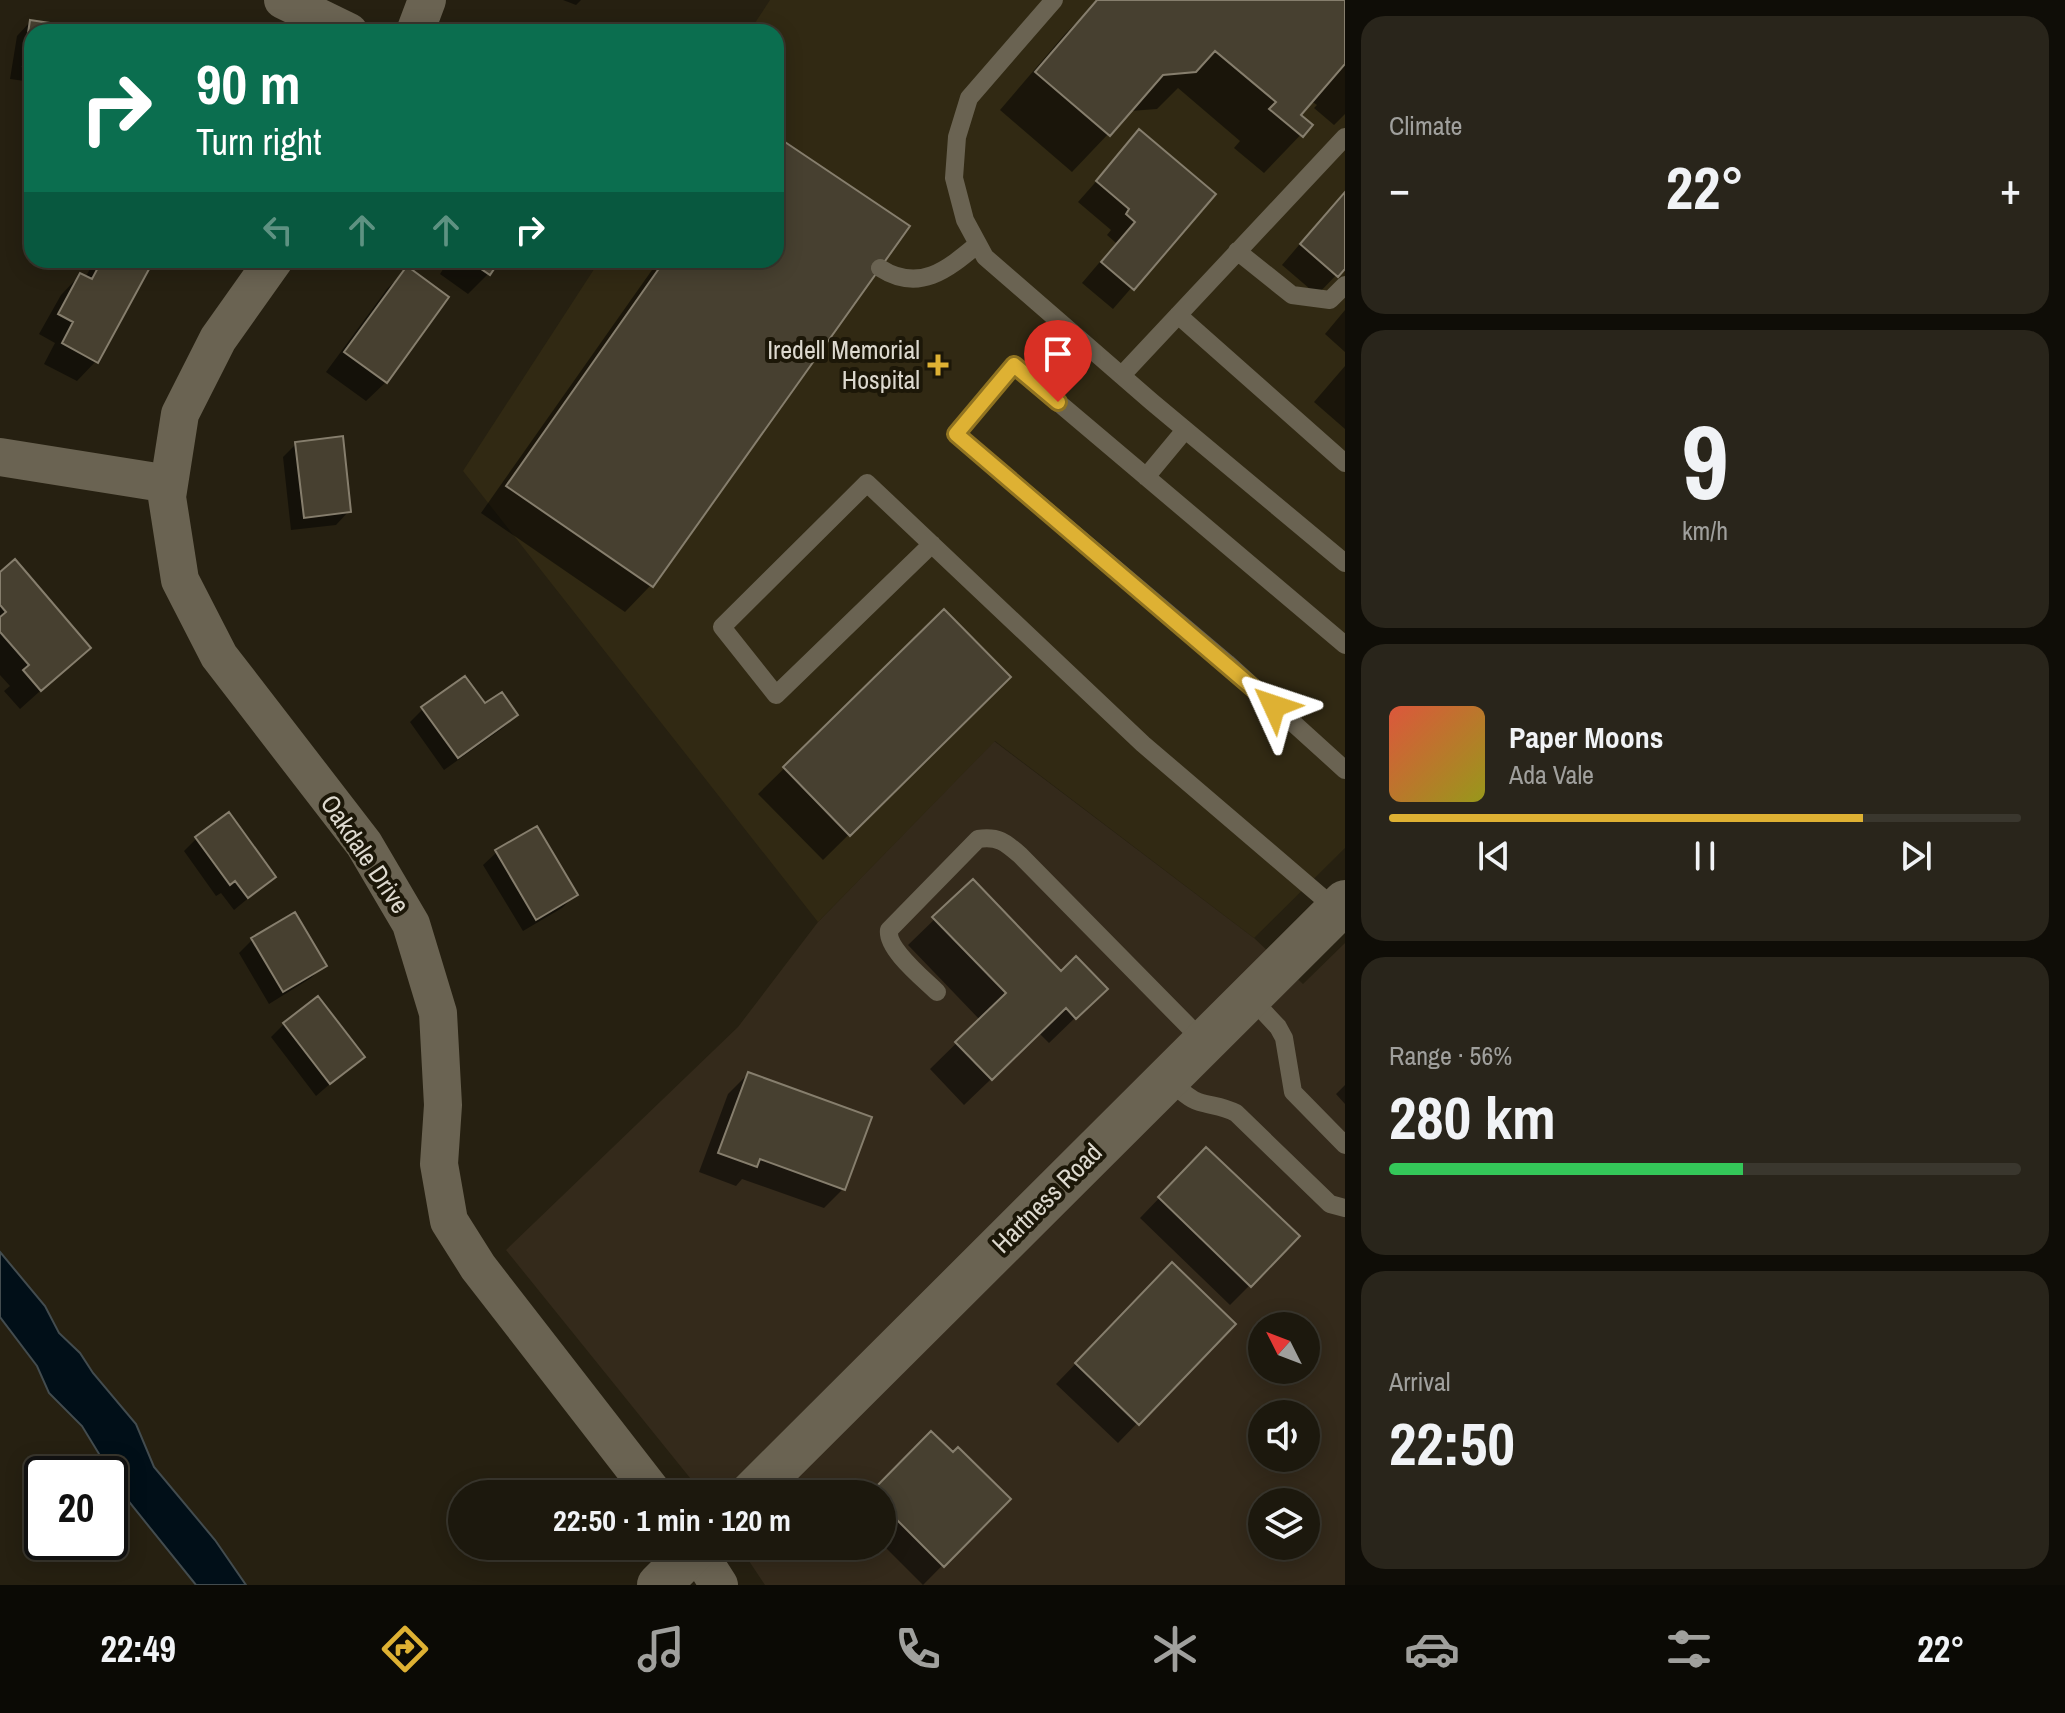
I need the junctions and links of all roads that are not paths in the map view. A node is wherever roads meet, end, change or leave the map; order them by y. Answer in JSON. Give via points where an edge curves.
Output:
{"nodes":[{"id":1,"x":283,"y":0,"type":"edge"},
{"id":2,"x":427,"y":0,"type":"edge"},
{"id":3,"x":1054,"y":0,"type":"edge"},
{"id":4,"x":332,"y":24,"type":"edge"},
{"id":5,"x":418,"y":24,"type":"edge"},
{"id":6,"x":1345,"y":137,"type":"edge"},
{"id":7,"x":978,"y":244,"type":"junction"},
{"id":8,"x":1237,"y":251,"type":"junction"},
{"id":9,"x":268,"y":268,"type":"edge"},
{"id":10,"x":880,"y":268,"type":"dead end"},
{"id":11,"x":1345,"y":285,"type":"edge"},
{"id":12,"x":1178,"y":315,"type":"junction"},
{"id":13,"x":1122,"y":375,"type":"junction"},
{"id":14,"x":1185,"y":430,"type":"junction"},
{"id":15,"x":0,"y":457,"type":"edge"},
{"id":16,"x":1345,"y":463,"type":"edge"},
{"id":17,"x":1146,"y":477,"type":"junction"},
{"id":18,"x":169,"y":484,"type":"junction"},
{"id":19,"x":932,"y":544,"type":"junction"},
{"id":20,"x":1345,"y":563,"type":"edge"},
{"id":21,"x":1345,"y":645,"type":"edge"},
{"id":22,"x":1345,"y":770,"type":"edge"},
{"id":23,"x":1341,"y":906,"type":"edge"},
{"id":24,"x":937,"y":992,"type":"dead end"},
{"id":25,"x":1250,"y":997,"type":"junction"},
{"id":26,"x":1204,"y":1042,"type":"junction"},
{"id":27,"x":1168,"y":1078,"type":"junction"},
{"id":28,"x":1345,"y":1145,"type":"edge"},
{"id":29,"x":1345,"y":1208,"type":"edge"},
{"id":30,"x":643,"y":1480,"type":"edge"},
{"id":31,"x":765,"y":1480,"type":"edge"},
{"id":32,"x":683,"y":1560,"type":"edge"},
{"id":33,"x":704,"y":1560,"type":"edge"},
{"id":34,"x":659,"y":1585,"type":"edge"},
{"id":35,"x":719,"y":1585,"type":"edge"}],
"edges":[{"from":1,"to":4,"type":"street"},
{"from":2,"to":5,"type":"street"},
{"from":3,"to":7,"type":"lane","via":[[969,98],[957,137],[954,178],[965,220]]},
{"from":6,"to":8,"type":"lane"},
{"from":7,"to":10,"type":"lane","via":[[935,275],[895,278]]},
{"from":7,"to":13,"type":"lane","via":[[985,257]]},
{"from":8,"to":11,"type":"lane","via":[[1292,295],[1330,300]]},
{"from":8,"to":12,"type":"lane"},
{"from":9,"to":18,"type":"street","name":"Oakdale Drive","via":[[218,339],[180,414]]},
{"from":12,"to":13,"type":"lane"},
{"from":12,"to":16,"type":"lane"},
{"from":13,"to":14,"type":"lane"},
{"from":14,"to":17,"type":"lane"},
{"from":14,"to":20,"type":"lane"},
{"from":15,"to":18,"type":"street"},
{"from":17,"to":21,"type":"lane"},
{"from":17,"to":22,"type":"lane","via":[[1014,365],[956,434]]},
{"from":18,"to":30,"type":"street","name":"Oakdale Drive","via":[[180,580],[219,656],[364,844],[411,924],[438,1013],[443,1105],[439,1164],[449,1221],[478,1267]]},
{"from":19,"to":19,"type":"lane","via":[[776,695],[722,627],[867,483]]},
{"from":19,"to":23,"type":"lane","via":[[1143,744]]},
{"from":23,"to":25,"type":"main road","name":"Hartness Road"},
{"from":24,"to":26,"type":"lane","via":[[894,948],[889,930],[978,839],[996,837],[1020,855]]},
{"from":25,"to":26,"type":"main road","name":"Hartness Road"},
{"from":25,"to":28,"type":"lane","via":[[1284,1038],[1293,1092]]},
{"from":26,"to":27,"type":"main road","name":"Hartness Road"},
{"from":27,"to":29,"type":"lane","via":[[1188,1097],[1236,1113],[1330,1204]]},
{"from":27,"to":31,"type":"main road","name":"Hartness Road"},
{"from":32,"to":34,"type":"main road"},
{"from":33,"to":35,"type":"street"}]}
